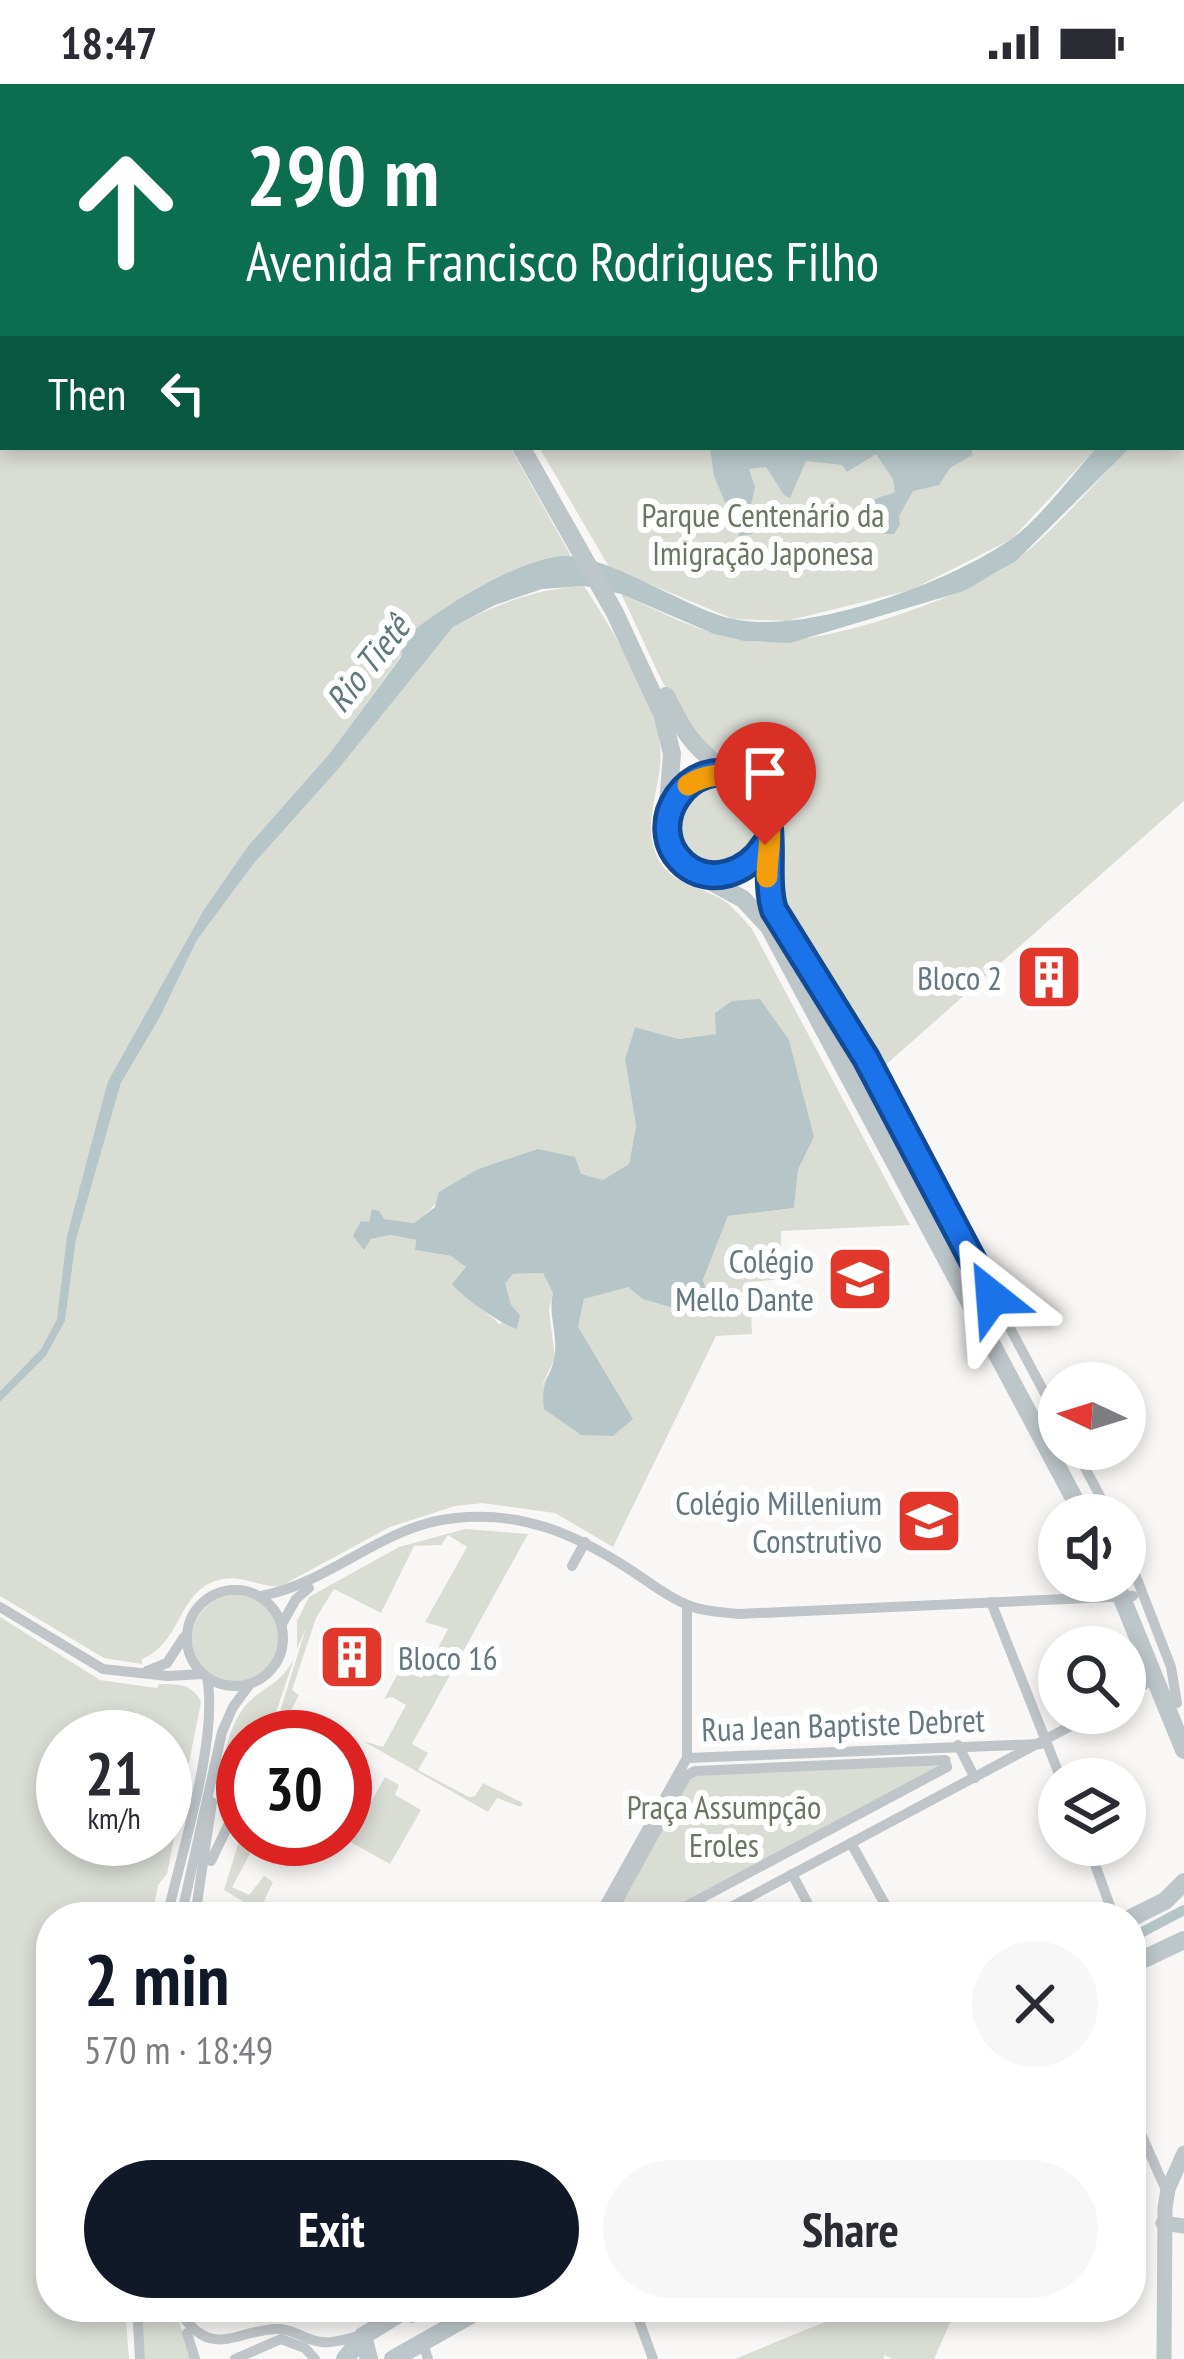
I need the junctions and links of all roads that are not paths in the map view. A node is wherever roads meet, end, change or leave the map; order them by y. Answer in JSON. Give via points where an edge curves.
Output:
{"nodes":[{"id":1,"x":522,"y":450,"type":"edge"},
{"id":2,"x":534,"y":450,"type":"edge"},
{"id":3,"x":580,"y":538,"type":"junction"},
{"id":4,"x":619,"y":612,"type":"junction"},
{"id":5,"x":736,"y":776,"type":"junction"},
{"id":6,"x":669,"y":806,"type":"junction"},
{"id":7,"x":769,"y":835,"type":"junction"},
{"id":8,"x":702,"y":874,"type":"junction"},
{"id":9,"x":785,"y":931,"type":"junction"},
{"id":10,"x":1038,"y":1381,"type":"edge"},
{"id":11,"x":1038,"y":1407,"type":"edge"},
{"id":12,"x":1072,"y":1494,"type":"edge"},
{"id":13,"x":585,"y":1542,"type":"junction"},
{"id":14,"x":572,"y":1566,"type":"dead end"},
{"id":15,"x":320,"y":1578,"type":"junction"},
{"id":16,"x":261,"y":1596,"type":"junction"},
{"id":17,"x":1038,"y":1598,"type":"edge"},
{"id":18,"x":991,"y":1602,"type":"junction"},
{"id":19,"x":1127,"y":1602,"type":"edge"},
{"id":20,"x":1128,"y":1602,"type":"edge"},
{"id":21,"x":1146,"y":1602,"type":"edge"},
{"id":22,"x":687,"y":1605,"type":"junction"},
{"id":23,"x":0,"y":1607,"type":"edge"},
{"id":24,"x":282,"y":1624,"type":"junction"},
{"id":25,"x":188,"y":1628,"type":"junction"},
{"id":26,"x":144,"y":1672,"type":"junction"},
{"id":27,"x":205,"y":1676,"type":"junction"},
{"id":28,"x":1154,"y":1679,"type":"junction"},
{"id":29,"x":250,"y":1684,"type":"junction"},
{"id":30,"x":1146,"y":1684,"type":"edge"},
{"id":31,"x":1177,"y":1703,"type":"junction"},
{"id":32,"x":1184,"y":1723,"type":"edge"},
{"id":33,"x":1057,"y":1734,"type":"edge"},
{"id":34,"x":1043,"y":1742,"type":"junction"},
{"id":35,"x":958,"y":1745,"type":"junction"},
{"id":36,"x":1184,"y":1750,"type":"edge"},
{"id":37,"x":686,"y":1757,"type":"junction"},
{"id":38,"x":1051,"y":1758,"type":"edge"},
{"id":39,"x":213,"y":1771,"type":"junction"},
{"id":40,"x":975,"y":1778,"type":"junction"},
{"id":41,"x":212,"y":1806,"type":"junction"},
{"id":42,"x":851,"y":1843,"type":"junction"},
{"id":43,"x":1096,"y":1866,"type":"edge"},
{"id":44,"x":792,"y":1874,"type":"junction"},
{"id":45,"x":1184,"y":1882,"type":"edge"},
{"id":46,"x":202,"y":1886,"type":"junction"},
{"id":47,"x":170,"y":1902,"type":"edge"},
{"id":48,"x":184,"y":1902,"type":"edge"},
{"id":49,"x":198,"y":1902,"type":"edge"},
{"id":50,"x":606,"y":1902,"type":"edge"},
{"id":51,"x":617,"y":1902,"type":"edge"},
{"id":52,"x":694,"y":1902,"type":"edge"},
{"id":53,"x":740,"y":1902,"type":"edge"},
{"id":54,"x":807,"y":1902,"type":"edge"},
{"id":55,"x":884,"y":1902,"type":"edge"},
{"id":56,"x":1109,"y":1902,"type":"edge"},
{"id":57,"x":1146,"y":1910,"type":"edge"},
{"id":58,"x":1184,"y":1940,"type":"edge"},
{"id":59,"x":1146,"y":1958,"type":"edge"},
{"id":60,"x":1146,"y":2145,"type":"edge"},
{"id":61,"x":1184,"y":2153,"type":"edge"},
{"id":62,"x":1167,"y":2192,"type":"junction"},
{"id":63,"x":1163,"y":2228,"type":"junction"},
{"id":64,"x":1184,"y":2229,"type":"edge"},
{"id":65,"x":137,"y":2322,"type":"edge"},
{"id":66,"x":184,"y":2322,"type":"edge"},
{"id":67,"x":186,"y":2322,"type":"edge"},
{"id":68,"x":387,"y":2322,"type":"edge"},
{"id":69,"x":403,"y":2322,"type":"edge"},
{"id":70,"x":462,"y":2322,"type":"edge"},
{"id":71,"x":639,"y":2322,"type":"edge"},
{"id":72,"x":363,"y":2336,"type":"junction"},
{"id":73,"x":420,"y":2349,"type":"edge"},
{"id":74,"x":140,"y":2359,"type":"edge"},
{"id":75,"x":195,"y":2359,"type":"edge"},
{"id":76,"x":236,"y":2359,"type":"edge"},
{"id":77,"x":315,"y":2359,"type":"edge"},
{"id":78,"x":345,"y":2359,"type":"edge"},
{"id":79,"x":369,"y":2359,"type":"edge"},
{"id":80,"x":393,"y":2359,"type":"edge"},
{"id":81,"x":652,"y":2359,"type":"edge"},
{"id":82,"x":1164,"y":2359,"type":"edge"}],
"edges":[{"from":1,"to":3,"type":"main road"},
{"from":2,"to":3,"type":"main road"},
{"from":3,"to":4,"type":"main road"},
{"from":4,"to":5,"type":"main road","via":[[686,735]]},
{"from":4,"to":6,"type":"main road","via":[[670,740]]},
{"from":5,"to":6,"type":"main road","via":[[696,779]]},
{"from":5,"to":7,"type":"main road","via":[[765,803]]},
{"from":6,"to":8,"type":"main road","via":[[674,853]]},
{"from":7,"to":8,"type":"main road","via":[[739,870]]},
{"from":7,"to":9,"type":"main road","via":[[767,883]]},
{"from":8,"to":12,"type":"main road","via":[[743,899],[769,928]]},
{"from":9,"to":10,"type":"street","via":[[866,1058]]},
{"from":9,"to":11,"type":"main road"},
{"from":13,"to":14,"type":"street"},
{"from":13,"to":15,"type":"street","via":[[544,1525],[460,1517],[402,1533]]},
{"from":13,"to":22,"type":"street"},
{"from":15,"to":16,"type":"street"},
{"from":15,"to":24,"type":"street"},
{"from":16,"to":24,"type":"street"},
{"from":16,"to":25,"type":"street","via":[[222,1591],[200,1605]]},
{"from":17,"to":18,"type":"street"},
{"from":18,"to":22,"type":"street","via":[[738,1614]]},
{"from":18,"to":34,"type":"street"},
{"from":19,"to":28,"type":"main road"},
{"from":20,"to":31,"type":"main road"},
{"from":21,"to":31,"type":"street"},
{"from":22,"to":37,"type":"street"},
{"from":23,"to":26,"type":"street","via":[[88,1662]]},
{"from":24,"to":29,"type":"street","via":[[274,1667]]},
{"from":25,"to":26,"type":"street","via":[[173,1658]]},
{"from":25,"to":27,"type":"street","via":[[189,1653]]},
{"from":26,"to":27,"type":"street"},
{"from":27,"to":29,"type":"street"},
{"from":27,"to":47,"type":"street","via":[[208,1733]]},
{"from":28,"to":30,"type":"street"},
{"from":28,"to":36,"type":"main road"},
{"from":29,"to":39,"type":"street","via":[[226,1719]]},
{"from":31,"to":32,"type":"main road"},
{"from":33,"to":34,"type":"street"},
{"from":34,"to":35,"type":"street","name":"Rua Jean Baptiste Debret"},
{"from":34,"to":38,"type":"street"},
{"from":34,"to":40,"type":"street"},
{"from":35,"to":37,"type":"street","name":"Rua Jean Baptiste Debret"},
{"from":35,"to":40,"type":"street"},
{"from":37,"to":50,"type":"street","name":"Rua Jean Baptiste Debret"},
{"from":39,"to":41,"type":"street"},
{"from":39,"to":48,"type":"street"},
{"from":40,"to":42,"type":"street"},
{"from":41,"to":46,"type":"street"},
{"from":41,"to":46,"type":"street","via":[[223,1818],[238,1805]]},
{"from":42,"to":44,"type":"street"},
{"from":42,"to":55,"type":"street"},
{"from":43,"to":56,"type":"street"},
{"from":44,"to":53,"type":"street"},
{"from":44,"to":54,"type":"street"},
{"from":45,"to":57,"type":"main road"},
{"from":46,"to":49,"type":"street"},
{"from":51,"to":52,"type":"street","via":[[695,1771],[948,1762]]},
{"from":58,"to":59,"type":"main road"},
{"from":60,"to":62,"type":"street"},
{"from":61,"to":62,"type":"street"},
{"from":62,"to":63,"type":"street"},
{"from":63,"to":64,"type":"street"},
{"from":63,"to":82,"type":"street"},
{"from":65,"to":74,"type":"street"},
{"from":66,"to":75,"type":"street"},
{"from":67,"to":72,"type":"street","via":[[212,2348],[272,2329],[324,2343]]},
{"from":68,"to":72,"type":"main road"},
{"from":69,"to":73,"type":"main road"},
{"from":70,"to":73,"type":"main road"},
{"from":71,"to":81,"type":"street"},
{"from":72,"to":78,"type":"main road"},
{"from":72,"to":79,"type":"main road"},
{"from":73,"to":80,"type":"main road"},
{"from":76,"to":77,"type":"street","via":[[281,2339]]}]}
